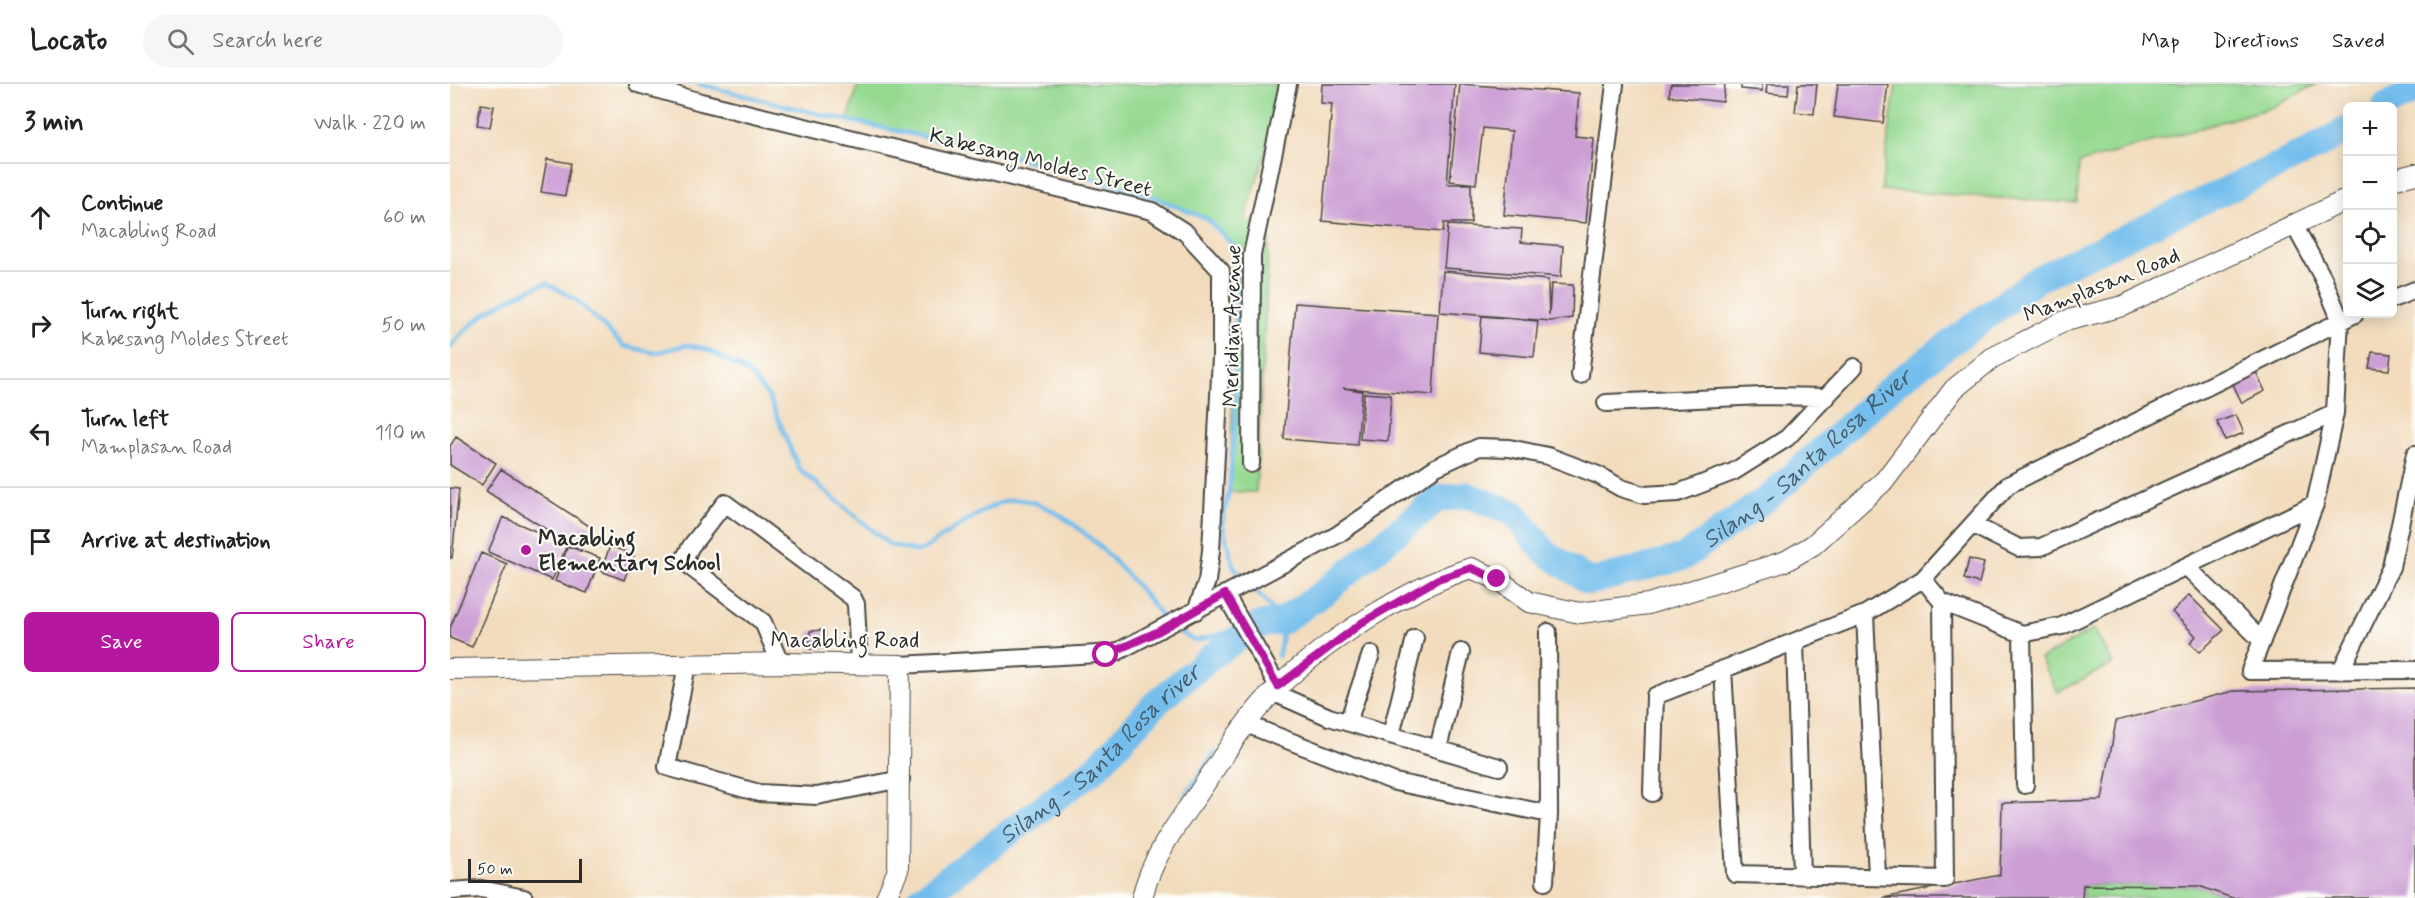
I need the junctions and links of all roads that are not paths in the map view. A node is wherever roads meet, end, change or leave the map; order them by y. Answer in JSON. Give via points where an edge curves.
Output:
{"nodes":[{"id":1,"x":638,"y":84,"type":"edge"},
{"id":2,"x":1287,"y":84,"type":"edge"},
{"id":3,"x":1616,"y":84,"type":"edge"},
{"id":4,"x":2415,"y":174,"type":"edge"},
{"id":5,"x":2397,"y":179,"type":"edge"},
{"id":6,"x":2343,"y":200,"type":"edge"},
{"id":7,"x":2293,"y":223,"type":"junction"},
{"id":8,"x":2415,"y":290,"type":"edge"},
{"id":9,"x":2397,"y":297,"type":"edge"},
{"id":10,"x":2343,"y":310,"type":"edge"},
{"id":11,"x":2343,"y":318,"type":"edge"},
{"id":12,"x":2347,"y":318,"type":"edge"},
{"id":13,"x":1854,"y":367,"type":"dead end"},
{"id":14,"x":1580,"y":375,"type":"dead end"},
{"id":15,"x":1827,"y":397,"type":"junction"},
{"id":16,"x":1606,"y":403,"type":"dead end"},
{"id":17,"x":2335,"y":413,"type":"junction"},
{"id":18,"x":2415,"y":454,"type":"edge"},
{"id":19,"x":1251,"y":464,"type":"dead end"},
{"id":20,"x":2315,"y":504,"type":"junction"},
{"id":21,"x":1973,"y":525,"type":"junction"},
{"id":22,"x":2187,"y":567,"type":"junction"},
{"id":23,"x":1923,"y":579,"type":"junction"},
{"id":24,"x":1228,"y":599,"type":"junction"},
{"id":25,"x":1942,"y":602,"type":"junction"},
{"id":26,"x":1196,"y":611,"type":"junction"},
{"id":27,"x":1865,"y":614,"type":"junction"},
{"id":28,"x":1548,"y":632,"type":"dead end"},
{"id":29,"x":2022,"y":634,"type":"junction"},
{"id":30,"x":1415,"y":638,"type":"dead end"},
{"id":31,"x":2262,"y":641,"type":"junction"},
{"id":32,"x":1795,"y":642,"type":"junction"},
{"id":33,"x":1461,"y":651,"type":"dead end"},
{"id":34,"x":1371,"y":654,"type":"dead end"},
{"id":35,"x":780,"y":663,"type":"junction"},
{"id":36,"x":859,"y":664,"type":"junction"},
{"id":37,"x":687,"y":665,"type":"junction"},
{"id":38,"x":900,"y":665,"type":"junction"},
{"id":39,"x":450,"y":669,"type":"edge"},
{"id":40,"x":1723,"y":669,"type":"junction"},
{"id":41,"x":2342,"y":670,"type":"junction"},
{"id":42,"x":2415,"y":670,"type":"edge"},
{"id":43,"x":1275,"y":689,"type":"junction"},
{"id":44,"x":1348,"y":723,"type":"junction"},
{"id":45,"x":1246,"y":724,"type":"junction"},
{"id":46,"x":1391,"y":735,"type":"junction"},
{"id":47,"x":1438,"y":749,"type":"junction"},
{"id":48,"x":1500,"y":767,"type":"dead end"},
{"id":49,"x":901,"y":778,"type":"junction"},
{"id":50,"x":2025,"y":785,"type":"dead end"},
{"id":51,"x":1652,"y":793,"type":"dead end"},
{"id":52,"x":1549,"y":814,"type":"junction"},
{"id":53,"x":1802,"y":876,"type":"junction"},
{"id":54,"x":1877,"y":877,"type":"junction"},
{"id":55,"x":1545,"y":882,"type":"dead end"},
{"id":56,"x":450,"y":891,"type":"edge"},
{"id":57,"x":480,"y":894,"type":"edge"},
{"id":58,"x":524,"y":898,"type":"edge"},
{"id":59,"x":886,"y":898,"type":"edge"},
{"id":60,"x":1142,"y":898,"type":"edge"}],
"edges":[{"from":1,"to":26,"type":"street","name":"Kabesang Moldes Street","via":[[1152,210],[1186,233],[1221,271],[1221,357],[1211,551],[1207,581]]},
{"from":2,"to":19,"type":"street","name":"Meridian Avenue","via":[[1252,255]]},
{"from":3,"to":14,"type":"street"},
{"from":4,"to":5,"type":"street"},
{"from":6,"to":7,"type":"street","name":"Mamplasan Road"},
{"from":7,"to":10,"type":"street"},
{"from":7,"to":43,"type":"street","name":"Mamplasan Road","via":[[2122,306],[2065,321],[1992,358],[1954,389],[1885,480],[1813,545],[1786,561],[1648,604],[1580,613],[1529,602],[1497,579],[1471,568],[1438,579],[1363,622]]},
{"from":8,"to":9,"type":"street"},
{"from":11,"to":21,"type":"street","via":[[2008,485]]},
{"from":12,"to":17,"type":"street"},
{"from":13,"to":15,"type":"street","name":"Macabling Road"},
{"from":15,"to":16,"type":"street"},
{"from":15,"to":24,"type":"street","name":"Macabling Road","via":[[1778,443],[1733,472],[1678,494],[1644,495],[1548,456],[1479,447],[1436,467],[1337,535]]},
{"from":17,"to":20,"type":"street"},
{"from":17,"to":21,"type":"street","via":[[2041,547],[2019,548]]},
{"from":18,"to":41,"type":"street","via":[[2391,567]]},
{"from":20,"to":22,"type":"street"},
{"from":20,"to":31,"type":"street"},
{"from":21,"to":23,"type":"street"},
{"from":22,"to":29,"type":"street","via":[[2062,626]]},
{"from":22,"to":31,"type":"street"},
{"from":23,"to":25,"type":"street"},
{"from":23,"to":27,"type":"street"},
{"from":24,"to":26,"type":"street","name":"Macabling Road"},
{"from":24,"to":43,"type":"street"},
{"from":25,"to":29,"type":"street"},
{"from":25,"to":54,"type":"street","via":[[1945,879]]},
{"from":26,"to":38,"type":"street","name":"Macabling Road","via":[[1106,655]]},
{"from":27,"to":32,"type":"street"},
{"from":27,"to":54,"type":"street"},
{"from":28,"to":52,"type":"street"},
{"from":29,"to":50,"type":"street"},
{"from":30,"to":46,"type":"street"},
{"from":31,"to":41,"type":"street","via":[[2250,671]]},
{"from":32,"to":40,"type":"street"},
{"from":32,"to":53,"type":"street"},
{"from":33,"to":47,"type":"street"},
{"from":34,"to":44,"type":"street"},
{"from":35,"to":36,"type":"street","name":"Macabling Road"},
{"from":35,"to":36,"type":"street","via":[[763,622],[684,559],[726,503],[853,598]]},
{"from":35,"to":37,"type":"street","name":"Macabling Road"},
{"from":36,"to":38,"type":"street","name":"Macabling Road"},
{"from":37,"to":39,"type":"street","name":"Macabling Road"},
{"from":37,"to":49,"type":"street","via":[[667,767],[759,793],[817,796]]},
{"from":38,"to":49,"type":"street"},
{"from":40,"to":51,"type":"street","via":[[1655,696]]},
{"from":40,"to":53,"type":"street","via":[[1735,874]]},
{"from":41,"to":42,"type":"street"},
{"from":43,"to":44,"type":"street"},
{"from":43,"to":45,"type":"street","name":"Mamplasan Road"},
{"from":44,"to":46,"type":"street"},
{"from":45,"to":52,"type":"street","via":[[1395,782]]},
{"from":45,"to":60,"type":"street","name":"Mamplasan Road","via":[[1164,842]]},
{"from":46,"to":47,"type":"street"},
{"from":47,"to":48,"type":"street"},
{"from":49,"to":59,"type":"street","via":[[898,870]]},
{"from":52,"to":55,"type":"street"},
{"from":53,"to":54,"type":"street"},
{"from":56,"to":57,"type":"street"},
{"from":57,"to":58,"type":"street"}]}
